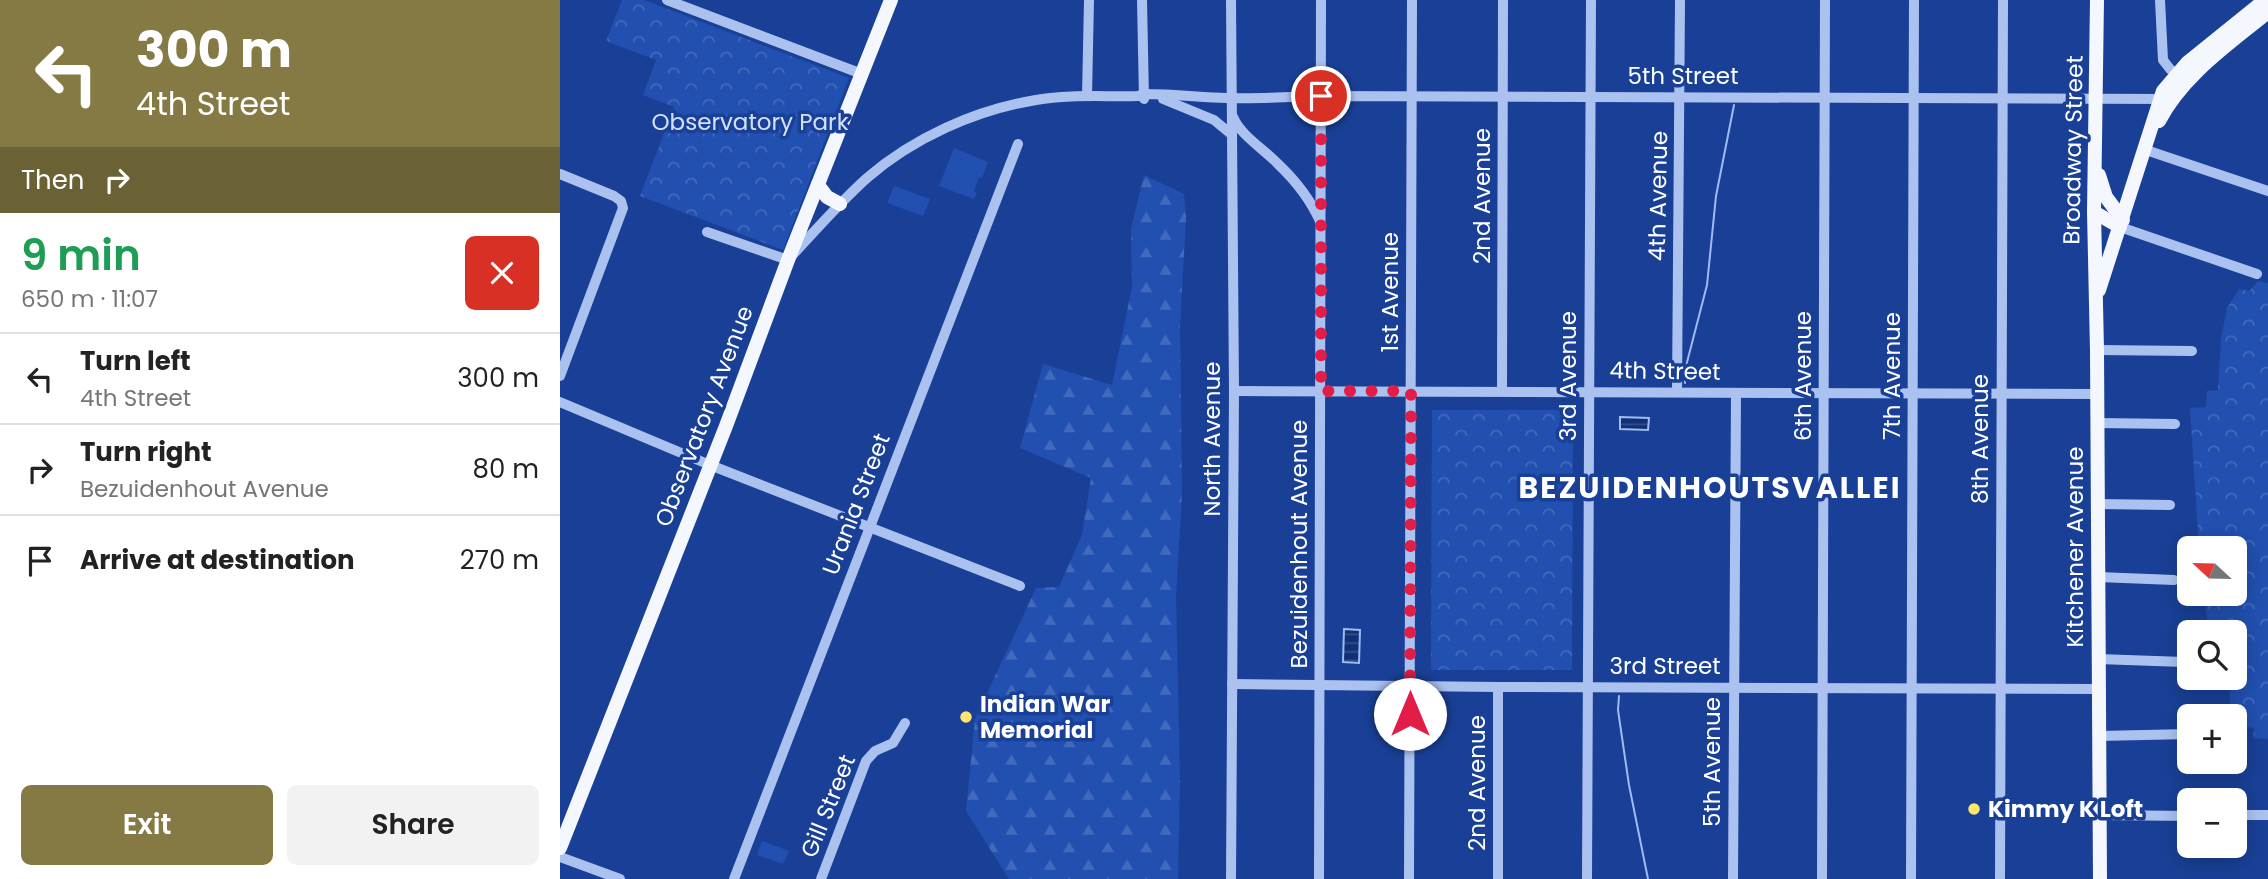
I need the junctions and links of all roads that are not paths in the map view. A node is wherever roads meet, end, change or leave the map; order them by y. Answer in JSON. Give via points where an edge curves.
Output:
{"nodes":[{"id":1,"x":667,"y":0,"type":"edge"},
{"id":2,"x":891,"y":0,"type":"edge"},
{"id":3,"x":1088,"y":0,"type":"edge"},
{"id":4,"x":1142,"y":0,"type":"edge"},
{"id":5,"x":1231,"y":0,"type":"edge"},
{"id":6,"x":1321,"y":0,"type":"edge"},
{"id":7,"x":1412,"y":0,"type":"edge"},
{"id":8,"x":1503,"y":0,"type":"edge"},
{"id":9,"x":1591,"y":0,"type":"edge"},
{"id":10,"x":1680,"y":0,"type":"edge"},
{"id":11,"x":1825,"y":0,"type":"edge"},
{"id":12,"x":1914,"y":0,"type":"edge"},
{"id":13,"x":2003,"y":0,"type":"edge"},
{"id":14,"x":2097,"y":0,"type":"edge"},
{"id":15,"x":2160,"y":0,"type":"edge"},
{"id":16,"x":2264,"y":4,"type":"edge"},
{"id":17,"x":862,"y":74,"type":"junction"},
{"id":18,"x":2181,"y":78,"type":"junction"},
{"id":19,"x":1087,"y":96,"type":"junction"},
{"id":20,"x":1142,"y":96,"type":"junction"},
{"id":21,"x":1321,"y":96,"type":"junction"},
{"id":22,"x":1194,"y":97,"type":"junction"},
{"id":23,"x":1412,"y":97,"type":"junction"},
{"id":24,"x":1503,"y":97,"type":"junction"},
{"id":25,"x":1591,"y":97,"type":"junction"},
{"id":26,"x":1680,"y":97,"type":"junction"},
{"id":27,"x":1231,"y":98,"type":"junction"},
{"id":28,"x":1825,"y":98,"type":"junction"},
{"id":29,"x":1163,"y":99,"type":"junction"},
{"id":30,"x":1913,"y":99,"type":"junction"},
{"id":31,"x":2003,"y":99,"type":"junction"},
{"id":32,"x":2096,"y":99,"type":"junction"},
{"id":33,"x":2166,"y":99,"type":"junction"},
{"id":34,"x":1231,"y":111,"type":"junction"},
{"id":35,"x":1231,"y":134,"type":"junction"},
{"id":36,"x":1247,"y":136,"type":"junction"},
{"id":37,"x":1018,"y":144,"type":"dead end"},
{"id":38,"x":1231,"y":146,"type":"junction"},
{"id":39,"x":2147,"y":146,"type":"junction"},
{"id":40,"x":2095,"y":161,"type":"junction"},
{"id":41,"x":560,"y":174,"type":"edge"},
{"id":42,"x":818,"y":185,"type":"junction"},
{"id":43,"x":2268,"y":191,"type":"edge"},
{"id":44,"x":839,"y":204,"type":"junction"},
{"id":45,"x":2094,"y":212,"type":"junction"},
{"id":46,"x":2122,"y":223,"type":"junction"},
{"id":47,"x":1322,"y":225,"type":"junction"},
{"id":48,"x":706,"y":232,"type":"dead end"},
{"id":49,"x":788,"y":260,"type":"junction"},
{"id":50,"x":2257,"y":274,"type":"dead end"},
{"id":51,"x":2095,"y":301,"type":"junction"},
{"id":52,"x":2097,"y":350,"type":"junction"},
{"id":53,"x":2192,"y":351,"type":"dead end"},
{"id":54,"x":560,"y":376,"type":"edge"},
{"id":55,"x":1234,"y":391,"type":"junction"},
{"id":56,"x":1321,"y":391,"type":"junction"},
{"id":57,"x":1411,"y":391,"type":"junction"},
{"id":58,"x":1502,"y":391,"type":"junction"},
{"id":59,"x":1588,"y":391,"type":"junction"},
{"id":60,"x":1677,"y":392,"type":"junction"},
{"id":61,"x":1824,"y":393,"type":"junction"},
{"id":62,"x":1736,"y":394,"type":"junction"},
{"id":63,"x":1913,"y":394,"type":"junction"},
{"id":64,"x":2002,"y":394,"type":"junction"},
{"id":65,"x":2096,"y":394,"type":"junction"},
{"id":66,"x":560,"y":402,"type":"edge"},
{"id":67,"x":2097,"y":423,"type":"junction"},
{"id":68,"x":2175,"y":424,"type":"dead end"},
{"id":69,"x":710,"y":465,"type":"junction"},
{"id":70,"x":2098,"y":505,"type":"junction"},
{"id":71,"x":2170,"y":505,"type":"dead end"},
{"id":72,"x":869,"y":527,"type":"junction"},
{"id":73,"x":2098,"y":577,"type":"junction"},
{"id":74,"x":2174,"y":580,"type":"dead end"},
{"id":75,"x":1020,"y":586,"type":"dead end"},
{"id":76,"x":2098,"y":659,"type":"junction"},
{"id":77,"x":2177,"y":662,"type":"edge"},
{"id":78,"x":1231,"y":684,"type":"junction"},
{"id":79,"x":1319,"y":685,"type":"junction"},
{"id":80,"x":1410,"y":686,"type":"junction"},
{"id":81,"x":1498,"y":687,"type":"junction"},
{"id":82,"x":1587,"y":687,"type":"junction"},
{"id":83,"x":1733,"y":688,"type":"junction"},
{"id":84,"x":1823,"y":688,"type":"junction"},
{"id":85,"x":1912,"y":688,"type":"junction"},
{"id":86,"x":2001,"y":688,"type":"junction"},
{"id":87,"x":2099,"y":689,"type":"junction"},
{"id":88,"x":905,"y":723,"type":"dead end"},
{"id":89,"x":2177,"y":734,"type":"edge"},
{"id":90,"x":2098,"y":736,"type":"junction"},
{"id":91,"x":2100,"y":815,"type":"junction"},
{"id":92,"x":2177,"y":816,"type":"edge"},
{"id":93,"x":2247,"y":816,"type":"edge"},
{"id":94,"x":2268,"y":816,"type":"edge"},
{"id":95,"x":560,"y":848,"type":"edge"},
{"id":96,"x":560,"y":858,"type":"edge"},
{"id":97,"x":620,"y":879,"type":"edge"},
{"id":98,"x":734,"y":879,"type":"edge"},
{"id":99,"x":821,"y":879,"type":"edge"},
{"id":100,"x":1231,"y":879,"type":"edge"},
{"id":101,"x":1320,"y":879,"type":"edge"},
{"id":102,"x":1409,"y":879,"type":"edge"},
{"id":103,"x":1498,"y":879,"type":"edge"},
{"id":104,"x":1587,"y":879,"type":"edge"},
{"id":105,"x":1733,"y":879,"type":"edge"},
{"id":106,"x":1822,"y":879,"type":"edge"},
{"id":107,"x":1912,"y":879,"type":"edge"},
{"id":108,"x":2000,"y":879,"type":"edge"},
{"id":109,"x":2100,"y":879,"type":"edge"}],
"edges":[{"from":1,"to":17,"type":"street"},
{"from":2,"to":17,"type":"main road","name":"Observatory Avenue"},
{"from":3,"to":19,"type":"street"},
{"from":4,"to":20,"type":"street"},
{"from":5,"to":27,"type":"street","name":"North Avenue"},
{"from":6,"to":21,"type":"street","name":"Bezuidenhout Avenue"},
{"from":7,"to":23,"type":"street","name":"1st Avenue"},
{"from":8,"to":24,"type":"street","name":"2nd Avenue"},
{"from":9,"to":25,"type":"street","name":"3rd Avenue"},
{"from":10,"to":26,"type":"street","name":"4th Avenue"},
{"from":11,"to":28,"type":"street","name":"6th Avenue"},
{"from":12,"to":30,"type":"street","name":"7th Avenue"},
{"from":13,"to":31,"type":"street","name":"8th Avenue"},
{"from":14,"to":32,"type":"main road","name":"Broadway Street"},
{"from":15,"to":18,"type":"street","via":[[2163,60]]},
{"from":16,"to":18,"type":"main road","name":"Kitchener Avenue","via":[[2200,52]]},
{"from":17,"to":42,"type":"main road","name":"Observatory Avenue"},
{"from":18,"to":33,"type":"main road","name":"Kitchener Avenue"},
{"from":19,"to":20,"type":"street"},
{"from":19,"to":44,"type":"street","via":[[1036,100],[948,127],[884,164]]},
{"from":20,"to":22,"type":"street","name":"5th Street"},
{"from":20,"to":29,"type":"street","name":"5th Street"},
{"from":21,"to":23,"type":"street","name":"5th Street"},
{"from":21,"to":27,"type":"street","name":"5th Street"},
{"from":21,"to":47,"type":"street","name":"Bezuidenhout Avenue"},
{"from":22,"to":27,"type":"street","name":"5th Street"},
{"from":22,"to":29,"type":"street","name":"5th Street"},
{"from":23,"to":24,"type":"street","name":"5th Street"},
{"from":23,"to":57,"type":"street","name":"1st Avenue"},
{"from":24,"to":25,"type":"street","name":"5th Street"},
{"from":24,"to":58,"type":"street","name":"2nd Avenue"},
{"from":25,"to":26,"type":"street","name":"5th Street"},
{"from":25,"to":59,"type":"street","name":"3rd Avenue"},
{"from":26,"to":28,"type":"street","name":"5th Street"},
{"from":26,"to":60,"type":"street","name":"4th Avenue"},
{"from":27,"to":34,"type":"street","name":"North Avenue"},
{"from":28,"to":30,"type":"street","name":"5th Street"},
{"from":28,"to":61,"type":"street","name":"6th Avenue"},
{"from":29,"to":35,"type":"street","via":[[1214,120]]},
{"from":30,"to":31,"type":"street","name":"5th Street"},
{"from":30,"to":63,"type":"street","name":"7th Avenue"},
{"from":31,"to":32,"type":"street","name":"5th Street"},
{"from":31,"to":64,"type":"street","name":"8th Avenue"},
{"from":32,"to":33,"type":"street","name":"5th Street"},
{"from":32,"to":40,"type":"main road","name":"Broadway Street"},
{"from":33,"to":39,"type":"main road","name":"Kitchener Avenue"},
{"from":34,"to":35,"type":"street","name":"North Avenue"},
{"from":34,"to":36,"type":"street"},
{"from":35,"to":38,"type":"street","name":"North Avenue"},
{"from":36,"to":38,"type":"street"},
{"from":36,"to":47,"type":"street","via":[[1302,190]]},
{"from":37,"to":72,"type":"street","name":"Urania Street"},
{"from":38,"to":55,"type":"street","name":"North Avenue"},
{"from":39,"to":43,"type":"street"},
{"from":39,"to":46,"type":"main road","name":"Kitchener Avenue"},
{"from":40,"to":45,"type":"main road","name":"Broadway Street"},
{"from":40,"to":46,"type":"main road","via":[[2106,197]]},
{"from":41,"to":54,"type":"street","via":[[619,199],[623,205]]},
{"from":42,"to":44,"type":"main road"},
{"from":42,"to":49,"type":"main road","name":"Observatory Avenue"},
{"from":44,"to":49,"type":"street"},
{"from":45,"to":46,"type":"main road"},
{"from":45,"to":51,"type":"main road","name":"Broadway Street"},
{"from":46,"to":50,"type":"street"},
{"from":46,"to":51,"type":"main road","name":"Kitchener Avenue"},
{"from":47,"to":56,"type":"street","name":"Bezuidenhout Avenue"},
{"from":48,"to":49,"type":"street"},
{"from":49,"to":69,"type":"main road","name":"Observatory Avenue"},
{"from":51,"to":52,"type":"main road","name":"Kitchener Avenue"},
{"from":52,"to":53,"type":"street"},
{"from":52,"to":65,"type":"main road","name":"Kitchener Avenue"},
{"from":55,"to":56,"type":"street","name":"4th Street"},
{"from":55,"to":78,"type":"street","name":"North Avenue"},
{"from":56,"to":57,"type":"street","name":"4th Street"},
{"from":56,"to":79,"type":"street","name":"Bezuidenhout Avenue"},
{"from":57,"to":58,"type":"street","name":"4th Street"},
{"from":57,"to":80,"type":"street","name":"1st Avenue"},
{"from":58,"to":59,"type":"street","name":"4th Street"},
{"from":59,"to":60,"type":"street","name":"4th Street"},
{"from":59,"to":82,"type":"street","name":"3rd Avenue"},
{"from":60,"to":62,"type":"street","name":"4th Street"},
{"from":61,"to":62,"type":"street","name":"4th Street"},
{"from":61,"to":63,"type":"street","name":"4th Street"},
{"from":61,"to":84,"type":"street","name":"6th Avenue"},
{"from":62,"to":83,"type":"street","name":"5th Avenue"},
{"from":63,"to":64,"type":"street","name":"4th Street"},
{"from":63,"to":85,"type":"street","name":"7th Avenue"},
{"from":64,"to":65,"type":"street","name":"4th Street"},
{"from":64,"to":86,"type":"street","name":"8th Avenue"},
{"from":65,"to":67,"type":"main road","name":"Kitchener Avenue"},
{"from":66,"to":69,"type":"street"},
{"from":67,"to":68,"type":"street"},
{"from":67,"to":70,"type":"main road","name":"Kitchener Avenue"},
{"from":69,"to":72,"type":"street"},
{"from":69,"to":95,"type":"main road","name":"Observatory Avenue"},
{"from":70,"to":71,"type":"street"},
{"from":70,"to":73,"type":"main road","name":"Kitchener Avenue"},
{"from":72,"to":75,"type":"street"},
{"from":72,"to":98,"type":"street","name":"Urania Street"},
{"from":73,"to":74,"type":"street"},
{"from":73,"to":76,"type":"main road","name":"Kitchener Avenue"},
{"from":76,"to":77,"type":"street"},
{"from":76,"to":87,"type":"main road","name":"Kitchener Avenue"},
{"from":78,"to":79,"type":"street","name":"3rd Street"},
{"from":78,"to":100,"type":"street","name":"North Avenue"},
{"from":79,"to":80,"type":"street","name":"3rd Street"},
{"from":79,"to":101,"type":"street","name":"Bezuidenhout Avenue"},
{"from":80,"to":81,"type":"street","name":"3rd Street"},
{"from":80,"to":102,"type":"street","name":"1st Avenue"},
{"from":81,"to":82,"type":"street","name":"3rd Street"},
{"from":81,"to":103,"type":"street","name":"2nd Avenue"},
{"from":82,"to":83,"type":"street","name":"3rd Street"},
{"from":82,"to":104,"type":"street","name":"3rd Avenue"},
{"from":83,"to":84,"type":"street","name":"3rd Street"},
{"from":83,"to":105,"type":"street","name":"5th Avenue"},
{"from":84,"to":85,"type":"street","name":"3rd Street"},
{"from":84,"to":106,"type":"street","name":"6th Avenue"},
{"from":85,"to":86,"type":"street","name":"3rd Street"},
{"from":85,"to":107,"type":"street","name":"7th Avenue"},
{"from":86,"to":87,"type":"street","name":"3rd Street"},
{"from":86,"to":108,"type":"street","name":"8th Avenue"},
{"from":87,"to":90,"type":"main road","name":"Kitchener Avenue"},
{"from":88,"to":99,"type":"street","name":"Gill Street","via":[[893,743],[866,761]]},
{"from":89,"to":90,"type":"street"},
{"from":90,"to":91,"type":"main road","name":"Kitchener Avenue"},
{"from":91,"to":92,"type":"street"},
{"from":91,"to":109,"type":"main road","name":"Kitchener Avenue"},
{"from":93,"to":94,"type":"street"},
{"from":96,"to":97,"type":"street"}]}
